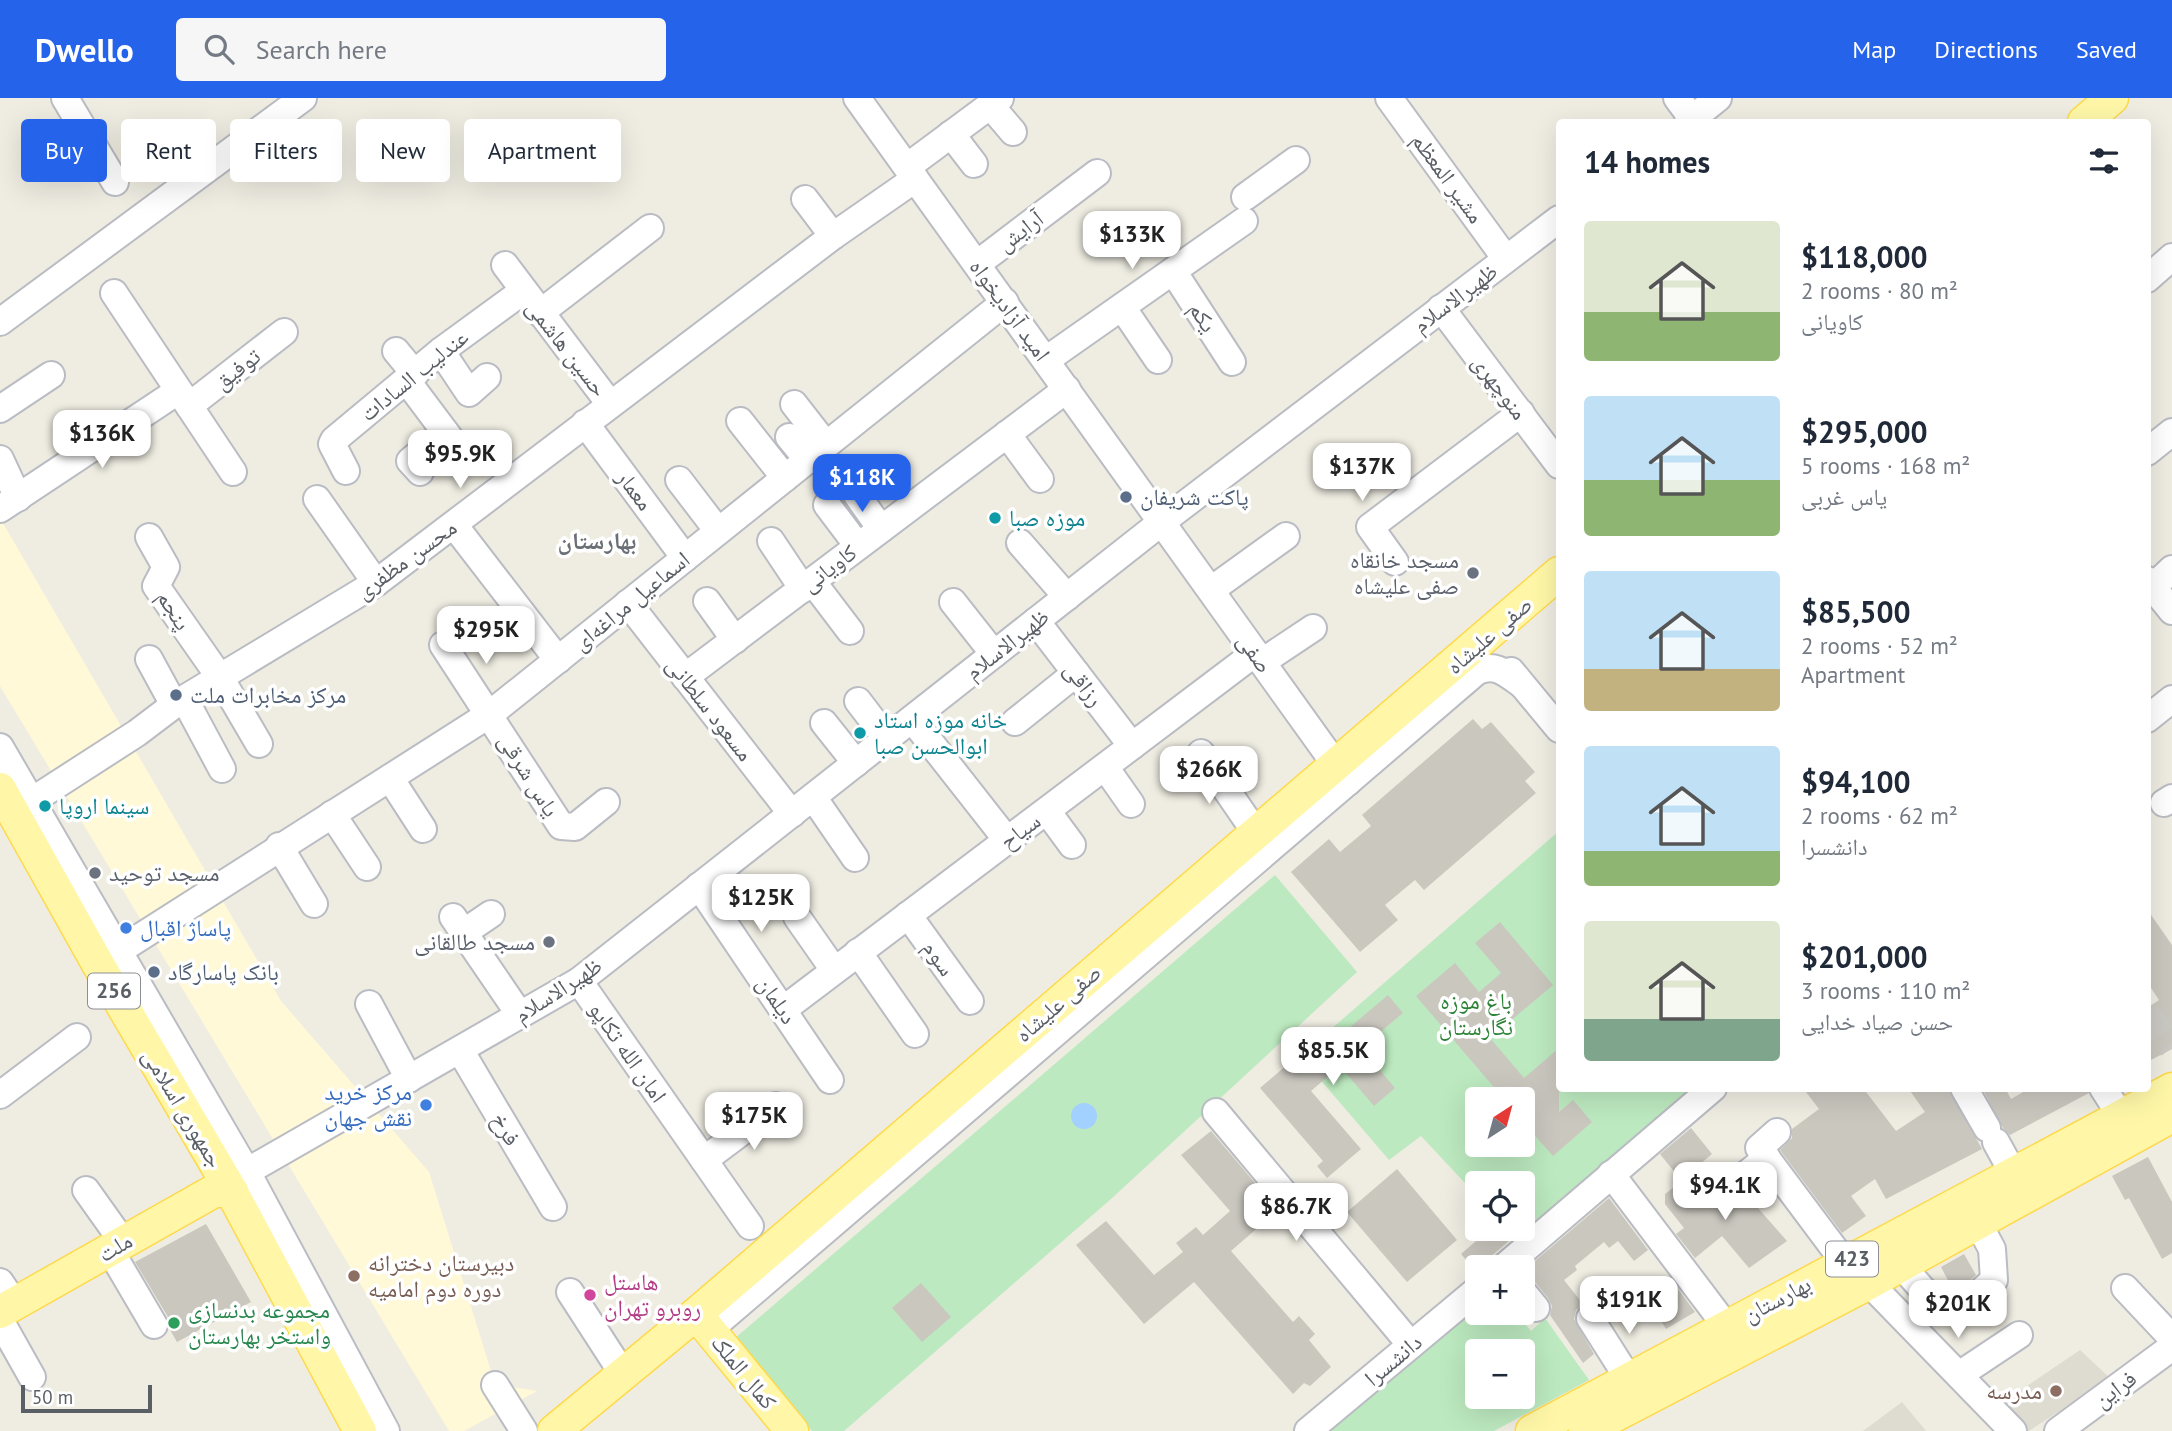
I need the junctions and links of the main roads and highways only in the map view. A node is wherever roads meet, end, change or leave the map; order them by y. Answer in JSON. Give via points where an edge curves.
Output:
{"nodes":[{"id":1,"x":2112,"y":98,"type":"edge"},
{"id":2,"x":2088,"y":119,"type":"edge"},
{"id":3,"x":1556,"y":576,"type":"edge"},
{"id":4,"x":15,"y":801,"type":"edge"},
{"id":5,"x":2172,"y":1089,"type":"edge"},
{"id":6,"x":2172,"y":1116,"type":"edge"},
{"id":7,"x":235,"y":1182,"type":"junction"},
{"id":8,"x":4,"y":1304,"type":"edge"},
{"id":9,"x":703,"y":1322,"type":"junction"},
{"id":10,"x":360,"y":1431,"type":"edge"},
{"id":11,"x":554,"y":1431,"type":"edge"},
{"id":12,"x":792,"y":1431,"type":"edge"},
{"id":13,"x":1532,"y":1431,"type":"edge"},
{"id":14,"x":1585,"y":1431,"type":"edge"}],
"edges":[{"from":1,"to":2,"type":"main road"},
{"from":3,"to":9,"type":"main road","name":"صفی علیشاه","via":[[1343,775],[1256,833]]},
{"from":4,"to":7,"type":"main road","name":"جمهوری اسلامی","number":"256"},
{"from":5,"to":13,"type":"main road","name":"بهارستان","number":"423"},
{"from":6,"to":14,"type":"main road","name":"بهارستان","number":"423","via":[[1869,1283]]},
{"from":7,"to":8,"type":"main road","name":"ملت"},
{"from":7,"to":10,"type":"main road","name":"جمهوری اسلامی","number":"256"},
{"from":9,"to":11,"type":"main road","name":"صفی علیشاه","via":[[623,1374]]},
{"from":9,"to":12,"type":"main road","name":"کمال الملک"}]}
